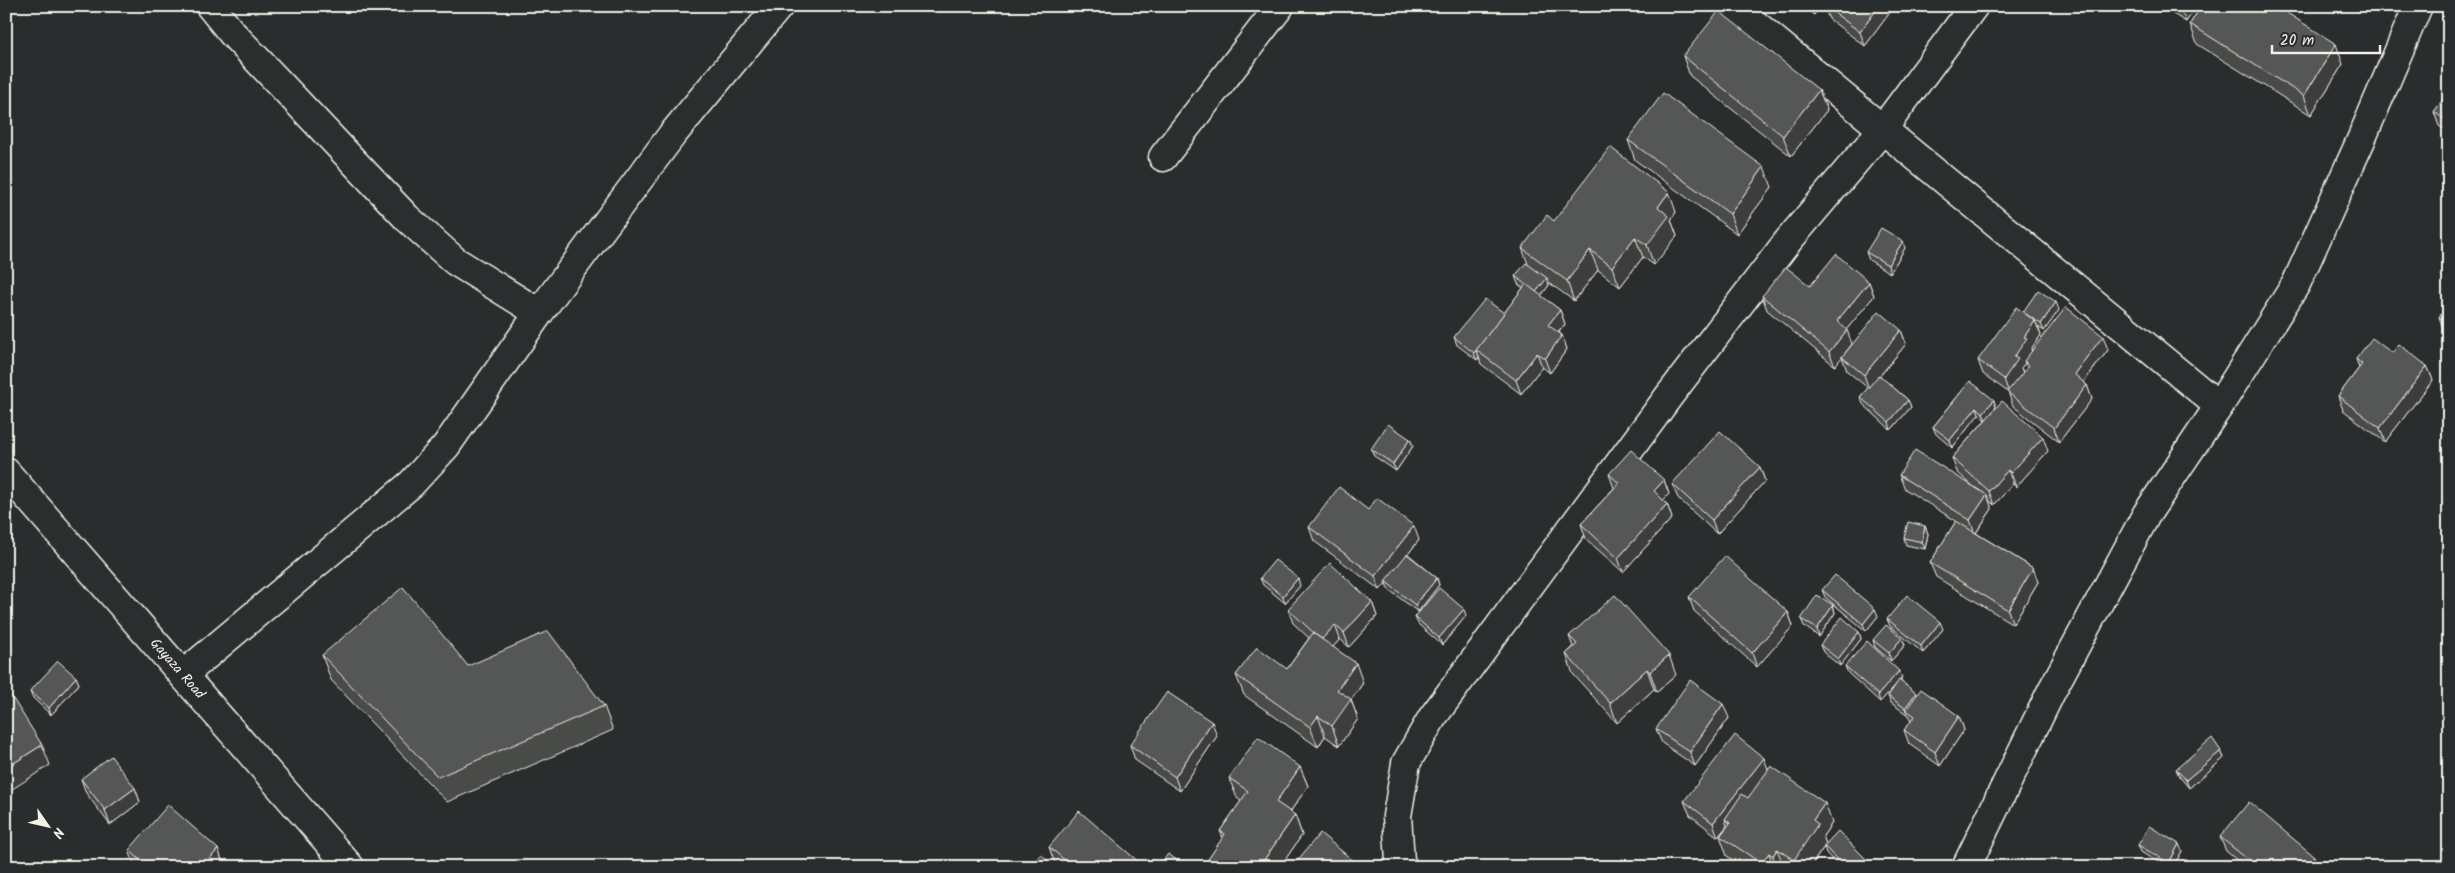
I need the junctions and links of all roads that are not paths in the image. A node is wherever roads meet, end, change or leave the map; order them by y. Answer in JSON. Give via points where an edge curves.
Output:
{"nodes":[{"id":1,"x":210,"y":6,"type":"edge"},
{"id":2,"x":780,"y":6,"type":"edge"},
{"id":3,"x":1280,"y":6,"type":"edge"},
{"id":4,"x":1732,"y":6,"type":"edge"},
{"id":5,"x":1974,"y":6,"type":"edge"},
{"id":6,"x":2418,"y":6,"type":"edge"},
{"id":7,"x":1882,"y":130,"type":"junction"},
{"id":8,"x":1163,"y":157,"type":"dead end"},
{"id":9,"x":539,"y":313,"type":"junction"},
{"id":10,"x":2219,"y":406,"type":"junction"},
{"id":11,"x":6,"y":472,"type":"edge"},
{"id":12,"x":183,"y":675,"type":"junction"},
{"id":13,"x":350,"y":867,"type":"edge"},
{"id":14,"x":1403,"y":867,"type":"edge"},
{"id":15,"x":1966,"y":867,"type":"edge"}],
"edges":[{"from":1,"to":9,"type":"street","via":[[407,218],[455,260]]},
{"from":2,"to":9,"type":"street","via":[[672,135]]},
{"from":3,"to":8,"type":"street"},
{"from":4,"to":7,"type":"street"},
{"from":5,"to":7,"type":"street"},
{"from":6,"to":10,"type":"street","via":[[2362,140],[2296,284]]},
{"from":7,"to":10,"type":"street"},
{"from":7,"to":14,"type":"street","via":[[1788,241],[1669,396],[1432,718],[1406,763],[1397,816]]},
{"from":9,"to":12,"type":"street","via":[[446,446],[411,484]]},
{"from":10,"to":15,"type":"street","via":[[2146,515],[2052,690]]},
{"from":11,"to":12,"type":"street","name":"Gayaza Road"},
{"from":12,"to":13,"type":"street","name":"Gayaza Road"}]}
